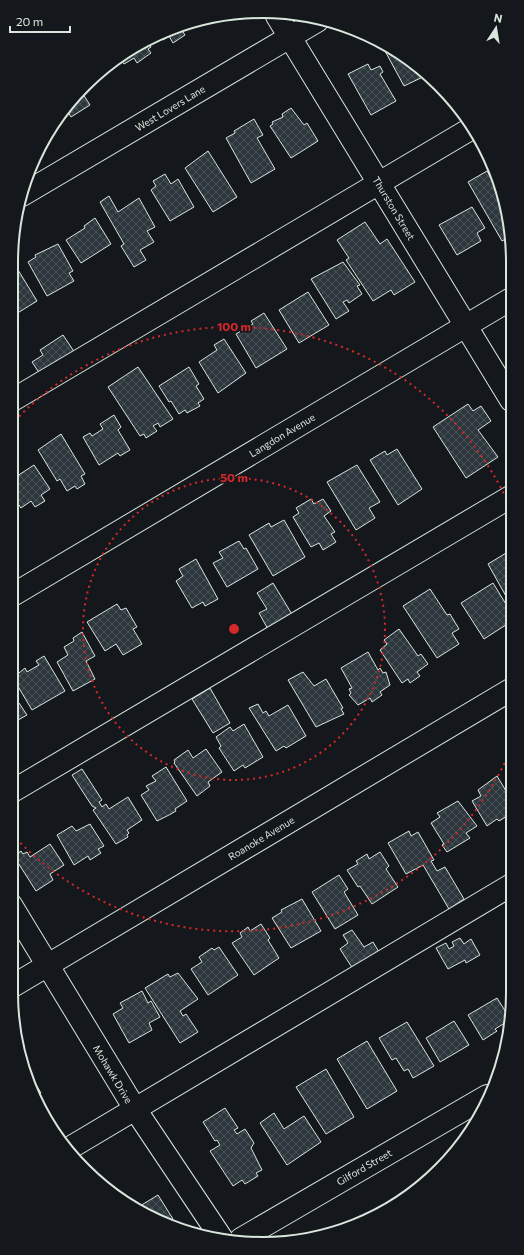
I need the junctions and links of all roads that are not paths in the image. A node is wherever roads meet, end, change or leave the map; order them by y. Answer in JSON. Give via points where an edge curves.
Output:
{"nodes":[{"id":1,"x":279,"y":19,"type":"edge"},
{"id":2,"x":313,"y":24,"type":"edge"},
{"id":3,"x":290,"y":37,"type":"junction"},
{"id":4,"x":468,"y":131,"type":"edge"},
{"id":5,"x":379,"y":183,"type":"junction"},
{"id":6,"x":29,"y":191,"type":"edge"},
{"id":7,"x":506,"y":302,"type":"edge"},
{"id":8,"x":466,"y":326,"type":"junction"},
{"id":9,"x":506,"y":392,"type":"edge"},
{"id":10,"x":18,"y":397,"type":"edge"},
{"id":11,"x":506,"y":500,"type":"edge"},
{"id":12,"x":18,"y":592,"type":"edge"},
{"id":13,"x":506,"y":693,"type":"edge"},
{"id":14,"x":18,"y":788,"type":"edge"},
{"id":15,"x":506,"y":888,"type":"edge"},
{"id":16,"x":18,"y":916,"type":"edge"},
{"id":17,"x":48,"y":964,"type":"junction"},
{"id":18,"x":18,"y":983,"type":"edge"},
{"id":19,"x":482,"y":1099,"type":"edge"},
{"id":20,"x":135,"y":1109,"type":"junction"},
{"id":21,"x":72,"y":1147,"type":"edge"},
{"id":22,"x":218,"y":1233,"type":"edge"},
{"id":23,"x":246,"y":1236,"type":"edge"}],
"edges":[{"from":1,"to":3,"type":"street","name":"Thurston Street"},
{"from":2,"to":3,"type":"street","name":"West Lovers Lane"},
{"from":3,"to":5,"type":"street","name":"Thurston Street"},
{"from":3,"to":6,"type":"street","name":"West Lovers Lane"},
{"from":4,"to":5,"type":"street"},
{"from":5,"to":8,"type":"street","name":"Thurston Street"},
{"from":5,"to":10,"type":"street"},
{"from":7,"to":8,"type":"street","name":"Langdon Avenue"},
{"from":8,"to":9,"type":"street","name":"Thurston Street"},
{"from":8,"to":12,"type":"street","name":"Langdon Avenue"},
{"from":11,"to":14,"type":"street"},
{"from":13,"to":17,"type":"street","name":"Roanoke Avenue"},
{"from":15,"to":20,"type":"street"},
{"from":16,"to":17,"type":"street","name":"Mohawk Drive"},
{"from":17,"to":18,"type":"street","name":"Roanoke Avenue"},
{"from":17,"to":20,"type":"street","name":"Mohawk Drive"},
{"from":19,"to":23,"type":"street","name":"Gilford Street"},
{"from":20,"to":21,"type":"street"},
{"from":20,"to":22,"type":"street","name":"Mohawk Drive"}]}
